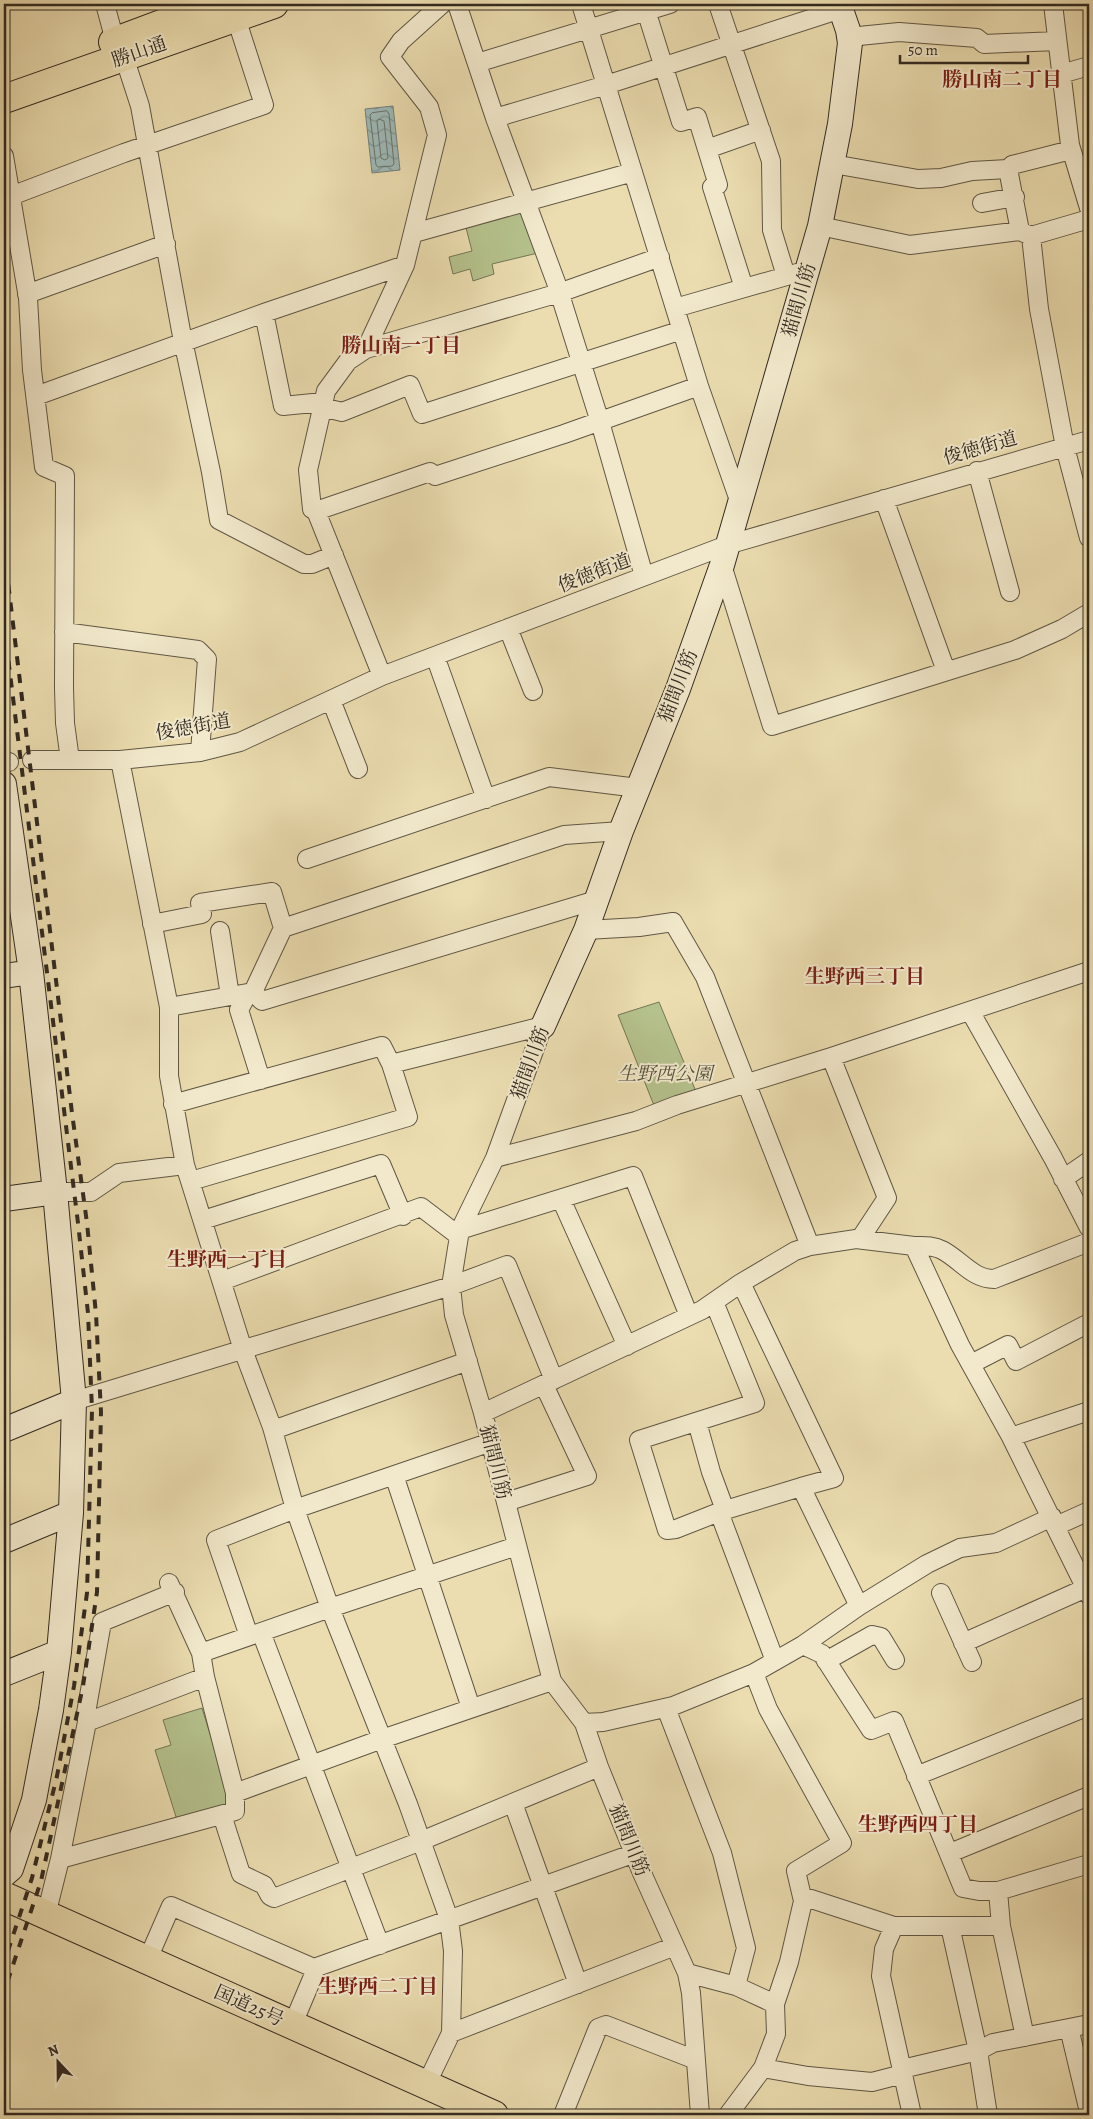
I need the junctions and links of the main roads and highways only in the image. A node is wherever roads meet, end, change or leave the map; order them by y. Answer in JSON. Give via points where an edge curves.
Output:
{"nodes":[{"id":1,"x":274,"y":4,"type":"edge"},
{"id":2,"x":225,"y":11,"type":"edge"},
{"id":3,"x":119,"y":50,"type":"junction"},
{"id":4,"x":4,"y":79,"type":"edge"},
{"id":5,"x":4,"y":99,"type":"edge"},
{"id":6,"x":4,"y":1896,"type":"edge"},
{"id":7,"x":494,"y":2115,"type":"edge"}],
"edges":[{"from":1,"to":2,"type":"main road","name":"勝山通"},
{"from":2,"to":3,"type":"main road","name":"勝山通"},
{"from":3,"to":4,"type":"main road","name":"勝山通"},
{"from":3,"to":5,"type":"main road","name":"勝山通"},
{"from":6,"to":7,"type":"main road","name":"国道25号"}]}
